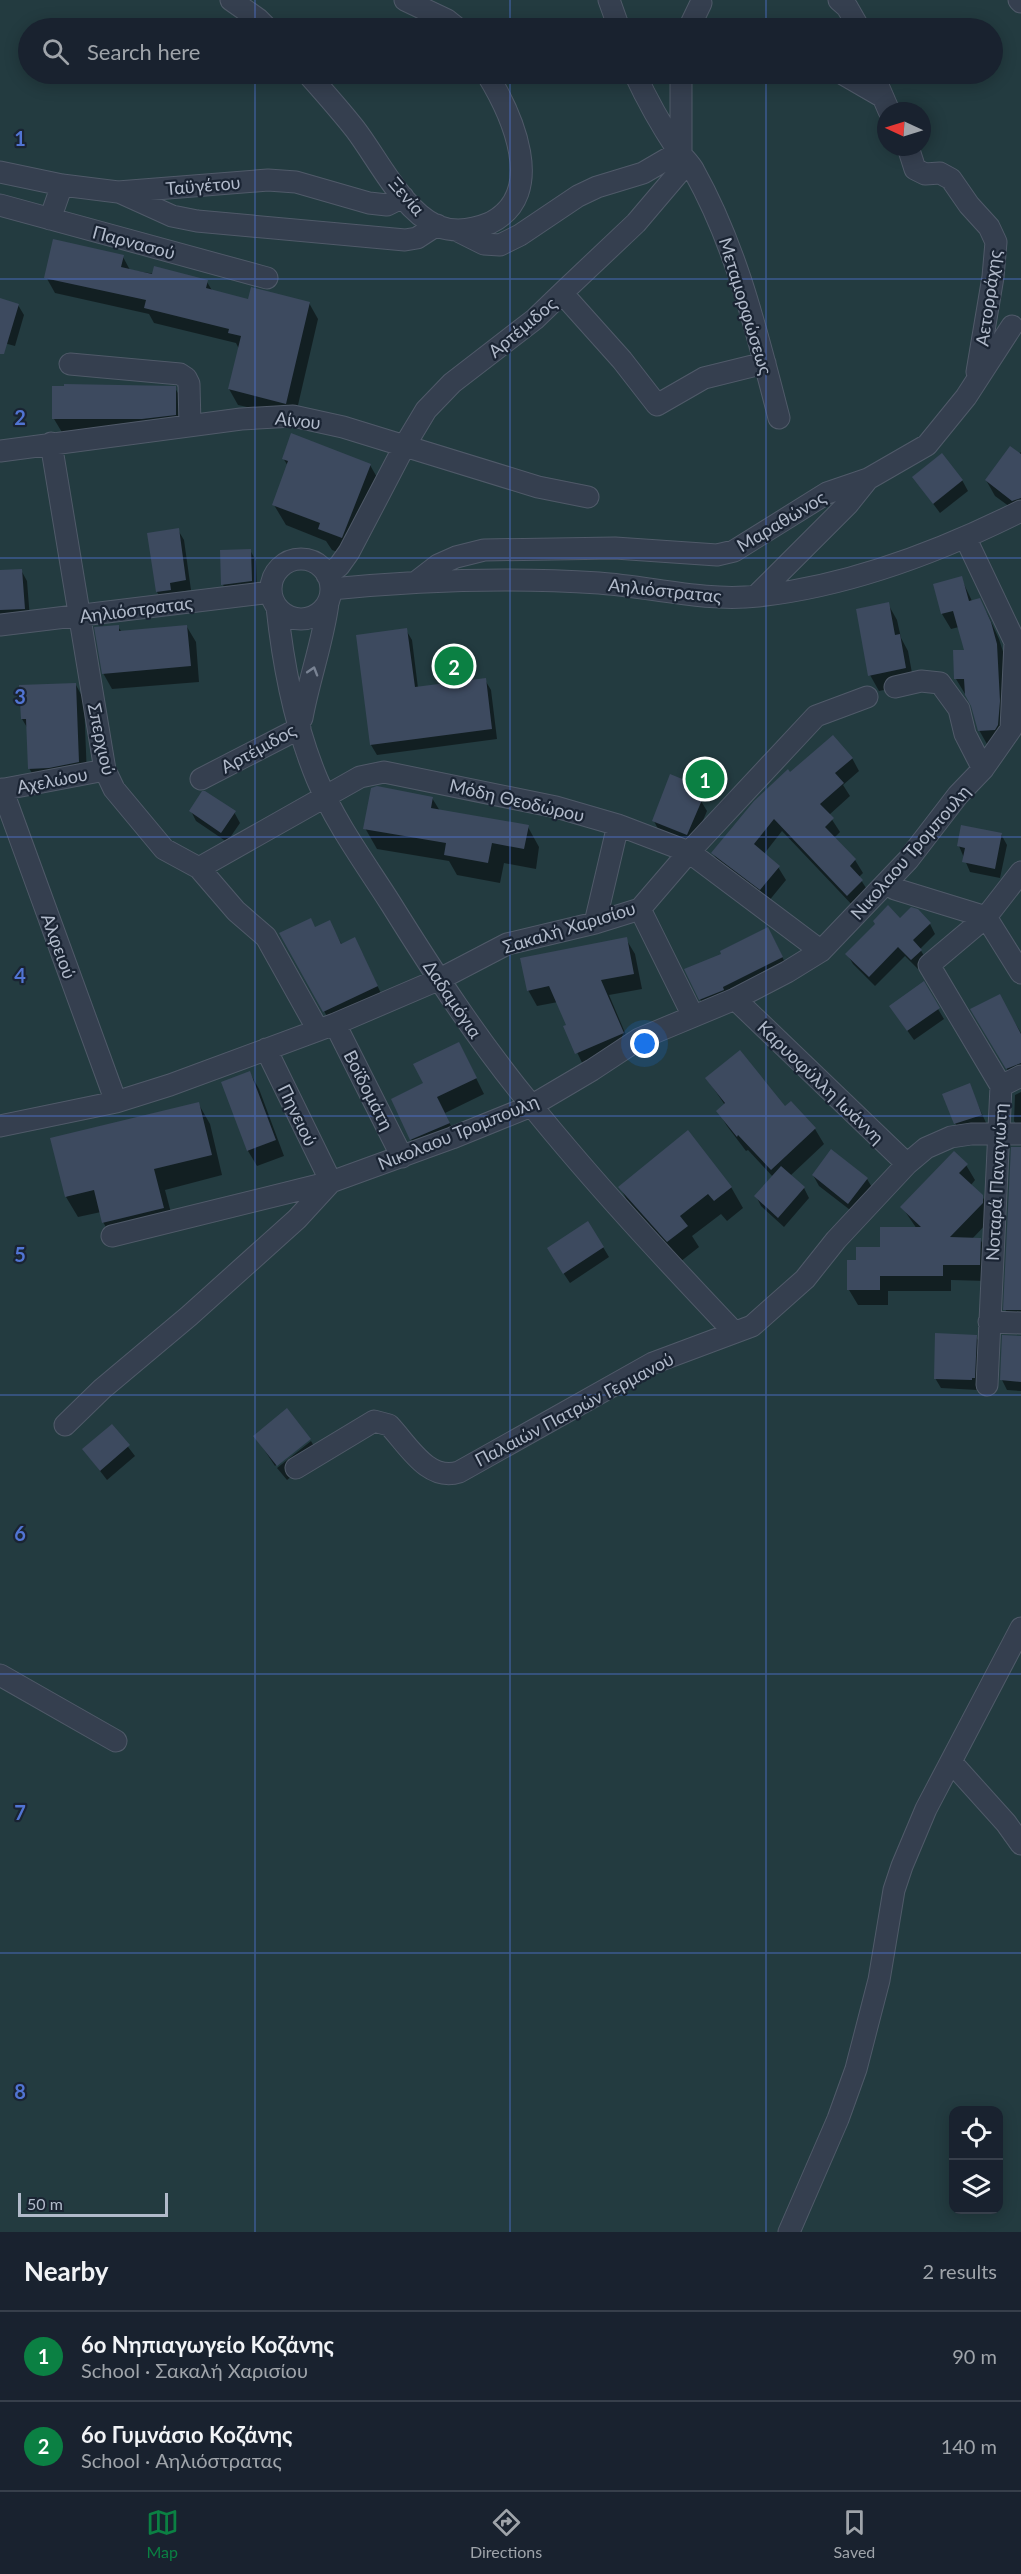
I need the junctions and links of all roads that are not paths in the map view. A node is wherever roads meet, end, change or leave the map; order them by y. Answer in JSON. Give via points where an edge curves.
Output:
{"nodes":[{"id":1,"x":231,"y":0,"type":"edge"},
{"id":2,"x":405,"y":0,"type":"edge"},
{"id":3,"x":609,"y":0,"type":"edge"},
{"id":4,"x":839,"y":0,"type":"edge"},
{"id":5,"x":701,"y":3,"type":"dead end"},
{"id":6,"x":257,"y":18,"type":"edge"},
{"id":7,"x":443,"y":18,"type":"edge"},
{"id":8,"x":615,"y":18,"type":"edge"},
{"id":9,"x":694,"y":18,"type":"edge"},
{"id":10,"x":853,"y":18,"type":"edge"},
{"id":11,"x":317,"y":84,"type":"edge"},
{"id":12,"x":492,"y":84,"type":"edge"},
{"id":13,"x":639,"y":84,"type":"edge"},
{"id":14,"x":681,"y":84,"type":"edge"},
{"id":15,"x":857,"y":84,"type":"edge"},
{"id":16,"x":877,"y":84,"type":"edge"},
{"id":17,"x":884,"y":102,"type":"edge"},
{"id":18,"x":885,"y":102,"type":"edge"},
{"id":19,"x":679,"y":152,"type":"junction"},
{"id":20,"x":911,"y":156,"type":"edge"},
{"id":21,"x":0,"y":172,"type":"edge"},
{"id":22,"x":62,"y":185,"type":"junction"},
{"id":23,"x":118,"y":192,"type":"junction"},
{"id":24,"x":403,"y":197,"type":"junction"},
{"id":25,"x":0,"y":205,"type":"edge"},
{"id":26,"x":50,"y":219,"type":"junction"},
{"id":27,"x":447,"y":228,"type":"junction"},
{"id":28,"x":267,"y":278,"type":"dead end"},
{"id":29,"x":562,"y":293,"type":"junction"},
{"id":30,"x":1012,"y":326,"type":"dead end"},
{"id":31,"x":765,"y":363,"type":"junction"},
{"id":32,"x":70,"y":364,"type":"dead end"},
{"id":33,"x":974,"y":385,"type":"junction"},
{"id":34,"x":778,"y":418,"type":"dead end"},
{"id":35,"x":190,"y":425,"type":"junction"},
{"id":36,"x":51,"y":443,"type":"junction"},
{"id":37,"x":405,"y":446,"type":"junction"},
{"id":38,"x":0,"y":450,"type":"edge"},
{"id":39,"x":868,"y":479,"type":"junction"},
{"id":40,"x":588,"y":497,"type":"dead end"},
{"id":41,"x":1021,"y":511,"type":"edge"},
{"id":42,"x":966,"y":538,"type":"junction"},
{"id":43,"x":416,"y":582,"type":"junction"},
{"id":44,"x":329,"y":589,"type":"junction"},
{"id":45,"x":756,"y":596,"type":"junction"},
{"id":46,"x":274,"y":600,"type":"junction"},
{"id":47,"x":79,"y":616,"type":"junction"},
{"id":48,"x":0,"y":625,"type":"edge"},
{"id":49,"x":895,"y":687,"type":"dead end"},
{"id":50,"x":867,"y":697,"type":"dead end"},
{"id":51,"x":300,"y":728,"type":"junction"},
{"id":52,"x":983,"y":769,"type":"junction"},
{"id":53,"x":105,"y":770,"type":"junction"},
{"id":54,"x":201,"y":779,"type":"dead end"},
{"id":55,"x":1,"y":789,"type":"edge"},
{"id":56,"x":325,"y":797,"type":"junction"},
{"id":57,"x":618,"y":825,"type":"junction"},
{"id":58,"x":690,"y":852,"type":"junction"},
{"id":59,"x":199,"y":868,"type":"junction"},
{"id":60,"x":1021,"y":872,"type":"edge"},
{"id":61,"x":895,"y":889,"type":"dead end"},
{"id":62,"x":640,"y":909,"type":"junction"},
{"id":63,"x":986,"y":917,"type":"junction"},
{"id":64,"x":595,"y":923,"type":"junction"},
{"id":65,"x":821,"y":951,"type":"junction"},
{"id":66,"x":1021,"y":973,"type":"edge"},
{"id":67,"x":440,"y":979,"type":"junction"},
{"id":68,"x":735,"y":999,"type":"junction"},
{"id":69,"x":693,"y":1016,"type":"junction"},
{"id":70,"x":327,"y":1027,"type":"junction"},
{"id":71,"x":266,"y":1049,"type":"junction"},
{"id":72,"x":1021,"y":1076,"type":"edge"},
{"id":73,"x":1001,"y":1086,"type":"junction"},
{"id":74,"x":116,"y":1102,"type":"junction"},
{"id":75,"x":531,"y":1106,"type":"junction"},
{"id":76,"x":0,"y":1126,"type":"edge"},
{"id":77,"x":999,"y":1133,"type":"junction"},
{"id":78,"x":1021,"y":1134,"type":"edge"},
{"id":79,"x":402,"y":1157,"type":"junction"},
{"id":80,"x":907,"y":1164,"type":"junction"},
{"id":81,"x":331,"y":1182,"type":"junction"},
{"id":82,"x":112,"y":1236,"type":"dead end"},
{"id":83,"x":989,"y":1322,"type":"junction"},
{"id":84,"x":1021,"y":1323,"type":"edge"},
{"id":85,"x":734,"y":1332,"type":"junction"},
{"id":86,"x":987,"y":1385,"type":"dead end"},
{"id":87,"x":65,"y":1425,"type":"dead end"},
{"id":88,"x":296,"y":1468,"type":"dead end"},
{"id":89,"x":1021,"y":1629,"type":"edge"},
{"id":90,"x":0,"y":1675,"type":"edge"},
{"id":91,"x":117,"y":1741,"type":"dead end"},
{"id":92,"x":952,"y":1763,"type":"junction"},
{"id":93,"x":1021,"y":1844,"type":"edge"},
{"id":94,"x":789,"y":2232,"type":"edge"}],
"edges":[{"from":1,"to":6,"type":"street"},
{"from":2,"to":7,"type":"street"},
{"from":3,"to":8,"type":"street"},
{"from":4,"to":10,"type":"street"},
{"from":5,"to":9,"type":"street"},
{"from":11,"to":24,"type":"street","name":"Ξενία","via":[[356,130]]},
{"from":12,"to":27,"type":"street","via":[[519,143],[520,184],[512,203],[498,219],[474,229]]},
{"from":13,"to":19,"type":"street","name":"Μεταμορφώσεως"},
{"from":14,"to":19,"type":"street","name":"Αρτέμιδος"},
{"from":15,"to":17,"type":"street"},
{"from":16,"to":18,"type":"street"},
{"from":19,"to":27,"type":"street","name":"Ξενία","via":[[643,173],[578,196],[500,245],[484,244]]},
{"from":19,"to":29,"type":"street","name":"Αρτέμιδος","via":[[681,170],[636,223]]},
{"from":19,"to":31,"type":"street","name":"Μεταμορφώσεως","via":[[693,168],[720,222],[741,276]]},
{"from":20,"to":33,"type":"street","name":"Αετορράχης","via":[[915,169],[951,179],[989,226],[996,242]]},
{"from":21,"to":22,"type":"street","name":"Ταϋγέτου"},
{"from":22,"to":23,"type":"street","name":"Ταϋγέτου"},
{"from":22,"to":26,"type":"street"},
{"from":23,"to":24,"type":"street","name":"Ταϋγέτου","via":[[268,180],[296,182],[387,205]]},
{"from":23,"to":27,"type":"street","via":[[172,216],[197,221],[405,240]]},
{"from":24,"to":27,"type":"street","name":"Ξενία","via":[[421,215]]},
{"from":25,"to":26,"type":"street","name":"Παρνασού"},
{"from":26,"to":28,"type":"street","name":"Παρνασού"},
{"from":29,"to":31,"type":"street","via":[[657,405],[704,378]]},
{"from":29,"to":37,"type":"street","name":"Αρτέμιδος","via":[[452,383],[426,410]]},
{"from":30,"to":33,"type":"street","name":"Μαραθώνος"},
{"from":31,"to":34,"type":"street","name":"Μεταμορφώσεως"},
{"from":32,"to":35,"type":"street","via":[[180,374],[189,384]]},
{"from":33,"to":39,"type":"street","name":"Μαραθώνος","via":[[927,446]]},
{"from":35,"to":36,"type":"street","name":"Αίνου"},
{"from":35,"to":37,"type":"street","name":"Αίνου","via":[[293,416]]},
{"from":36,"to":38,"type":"street","name":"Αίνου"},
{"from":36,"to":47,"type":"street","name":"Σπερχιού"},
{"from":37,"to":40,"type":"street","name":"Αίνου","via":[[538,487]]},
{"from":37,"to":44,"type":"street","name":"Αρτέμιδος"},
{"from":39,"to":43,"type":"street","name":"Μαραθώνος","via":[[827,493],[734,551],[717,555],[615,548],[484,550],[456,556]]},
{"from":39,"to":45,"type":"street"},
{"from":41,"to":42,"type":"street","name":"Αηλιόστρατας"},
{"from":42,"to":45,"type":"street","name":"Αηλιόστρατας","via":[[825,585]]},
{"from":42,"to":52,"type":"street","name":"Νικολαου Τρομπουλη","via":[[1016,642],[1011,729]]},
{"from":43,"to":44,"type":"street","name":"Αηλιόστρατας"},
{"from":43,"to":45,"type":"street","name":"Αηλιόστρατας","via":[[553,581],[645,587],[716,598]]},
{"from":44,"to":46,"type":"street","via":[[313,617],[303,620],[293,618]]},
{"from":44,"to":46,"type":"street","via":[[321,567],[303,559],[292,561],[276,573],[272,582]]},
{"from":51,"to":44,"type":"street","name":"Αρτέμιδος","one_way":true,"via":[[324,630]]},
{"from":46,"to":47,"type":"street","name":"Αηλιόστρατας"},
{"from":46,"to":51,"type":"street","name":"Δαδαμόγια"},
{"from":47,"to":48,"type":"street","name":"Αηλιόστρατας"},
{"from":47,"to":53,"type":"street","name":"Σπερχιού"},
{"from":49,"to":52,"type":"street","via":[[921,681],[940,683],[959,710],[965,734]]},
{"from":50,"to":58,"type":"street","name":"Σακαλή Χαρισίου","via":[[816,716]]},
{"from":51,"to":54,"type":"street","name":"Αρτέμιδος"},
{"from":51,"to":56,"type":"street","name":"Δαδαμόγια"},
{"from":52,"to":65,"type":"street","name":"Νικολαου Τρομπουλη","via":[[908,860]]},
{"from":53,"to":55,"type":"street","name":"Αχελώου"},
{"from":53,"to":59,"type":"street","name":"Σπερχιού","via":[[114,789],[164,849]]},
{"from":55,"to":74,"type":"street","name":"Αλφειού"},
{"from":56,"to":57,"type":"street","name":"Μόδη Θεοδώρου","via":[[360,777],[384,771],[545,805]]},
{"from":56,"to":59,"type":"street","name":"Μόδη Θεοδώρου"},
{"from":56,"to":67,"type":"street","name":"Δαδαμόγια"},
{"from":57,"to":58,"type":"street","name":"Μόδη Θεοδώρου"},
{"from":57,"to":64,"type":"street"},
{"from":58,"to":62,"type":"street","name":"Σακαλή Χαρισίου"},
{"from":58,"to":65,"type":"street","name":"Μόδη Θεοδώρου"},
{"from":59,"to":70,"type":"street","name":"Σπερχιού","via":[[266,937]]},
{"from":60,"to":63,"type":"street"},
{"from":61,"to":63,"type":"street"},
{"from":62,"to":64,"type":"street","name":"Σακαλή Χαρισίου"},
{"from":62,"to":69,"type":"street"},
{"from":63,"to":66,"type":"street"},
{"from":63,"to":73,"type":"street","name":"Νοταρά Παναγιώτη","via":[[929,965]]},
{"from":64,"to":67,"type":"street","name":"Σακαλή Χαρισίου","via":[[507,944]]},
{"from":65,"to":68,"type":"street","name":"Νικολαου Τρομπουλη"},
{"from":67,"to":70,"type":"street","name":"Σακαλή Χαρισίου"},
{"from":67,"to":75,"type":"street","name":"Δαδαμόγια"},
{"from":68,"to":69,"type":"street","name":"Νικολαου Τρομπουλη"},
{"from":68,"to":80,"type":"street","name":"Καρυοφύλλη Ιωάννη"},
{"from":69,"to":75,"type":"street","name":"Νικολαου Τρομπουλη","via":[[639,1039]]},
{"from":70,"to":71,"type":"street","name":"Σακαλή Χαρισίου"},
{"from":70,"to":79,"type":"street","name":"Βοϊδομάτη"},
{"from":71,"to":74,"type":"street","name":"Σακαλή Χαρισίου"},
{"from":71,"to":81,"type":"street","name":"Πηνειού"},
{"from":72,"to":73,"type":"street"},
{"from":73,"to":77,"type":"street","name":"Νοταρά Παναγιώτη"},
{"from":74,"to":76,"type":"street","name":"Σακαλή Χαρισίου"},
{"from":75,"to":79,"type":"street","name":"Νικολαου Τρομπουλη"},
{"from":75,"to":85,"type":"street","name":"Δαδαμόγια","via":[[617,1207]]},
{"from":77,"to":78,"type":"street","name":"Παλαιών Πατρών Γερμανού"},
{"from":77,"to":80,"type":"street","name":"Παλαιών Πατρών Γερμανού","via":[[939,1141]]},
{"from":77,"to":83,"type":"street","name":"Νοταρά Παναγιώτη"},
{"from":79,"to":81,"type":"street","name":"Νικολαου Τρομπουλη"},
{"from":80,"to":85,"type":"street","name":"Παλαιών Πατρών Γερμανού","via":[[805,1279],[752,1326]]},
{"from":81,"to":82,"type":"street","name":"Νικολαου Τρομπουλη"},
{"from":81,"to":87,"type":"street","via":[[297,1219]]},
{"from":83,"to":84,"type":"street"},
{"from":83,"to":86,"type":"street","name":"Νοταρά Παναγιώτη"},
{"from":85,"to":88,"type":"street","name":"Παλαιών Πατρών Γερμανού","via":[[635,1372],[450,1475],[429,1468],[389,1425],[380,1421]]},
{"from":89,"to":92,"type":"street"},
{"from":90,"to":91,"type":"street"},
{"from":92,"to":93,"type":"street"},
{"from":92,"to":94,"type":"street","via":[[926,1809],[902,1866],[856,2069],[835,2128]]}]}
